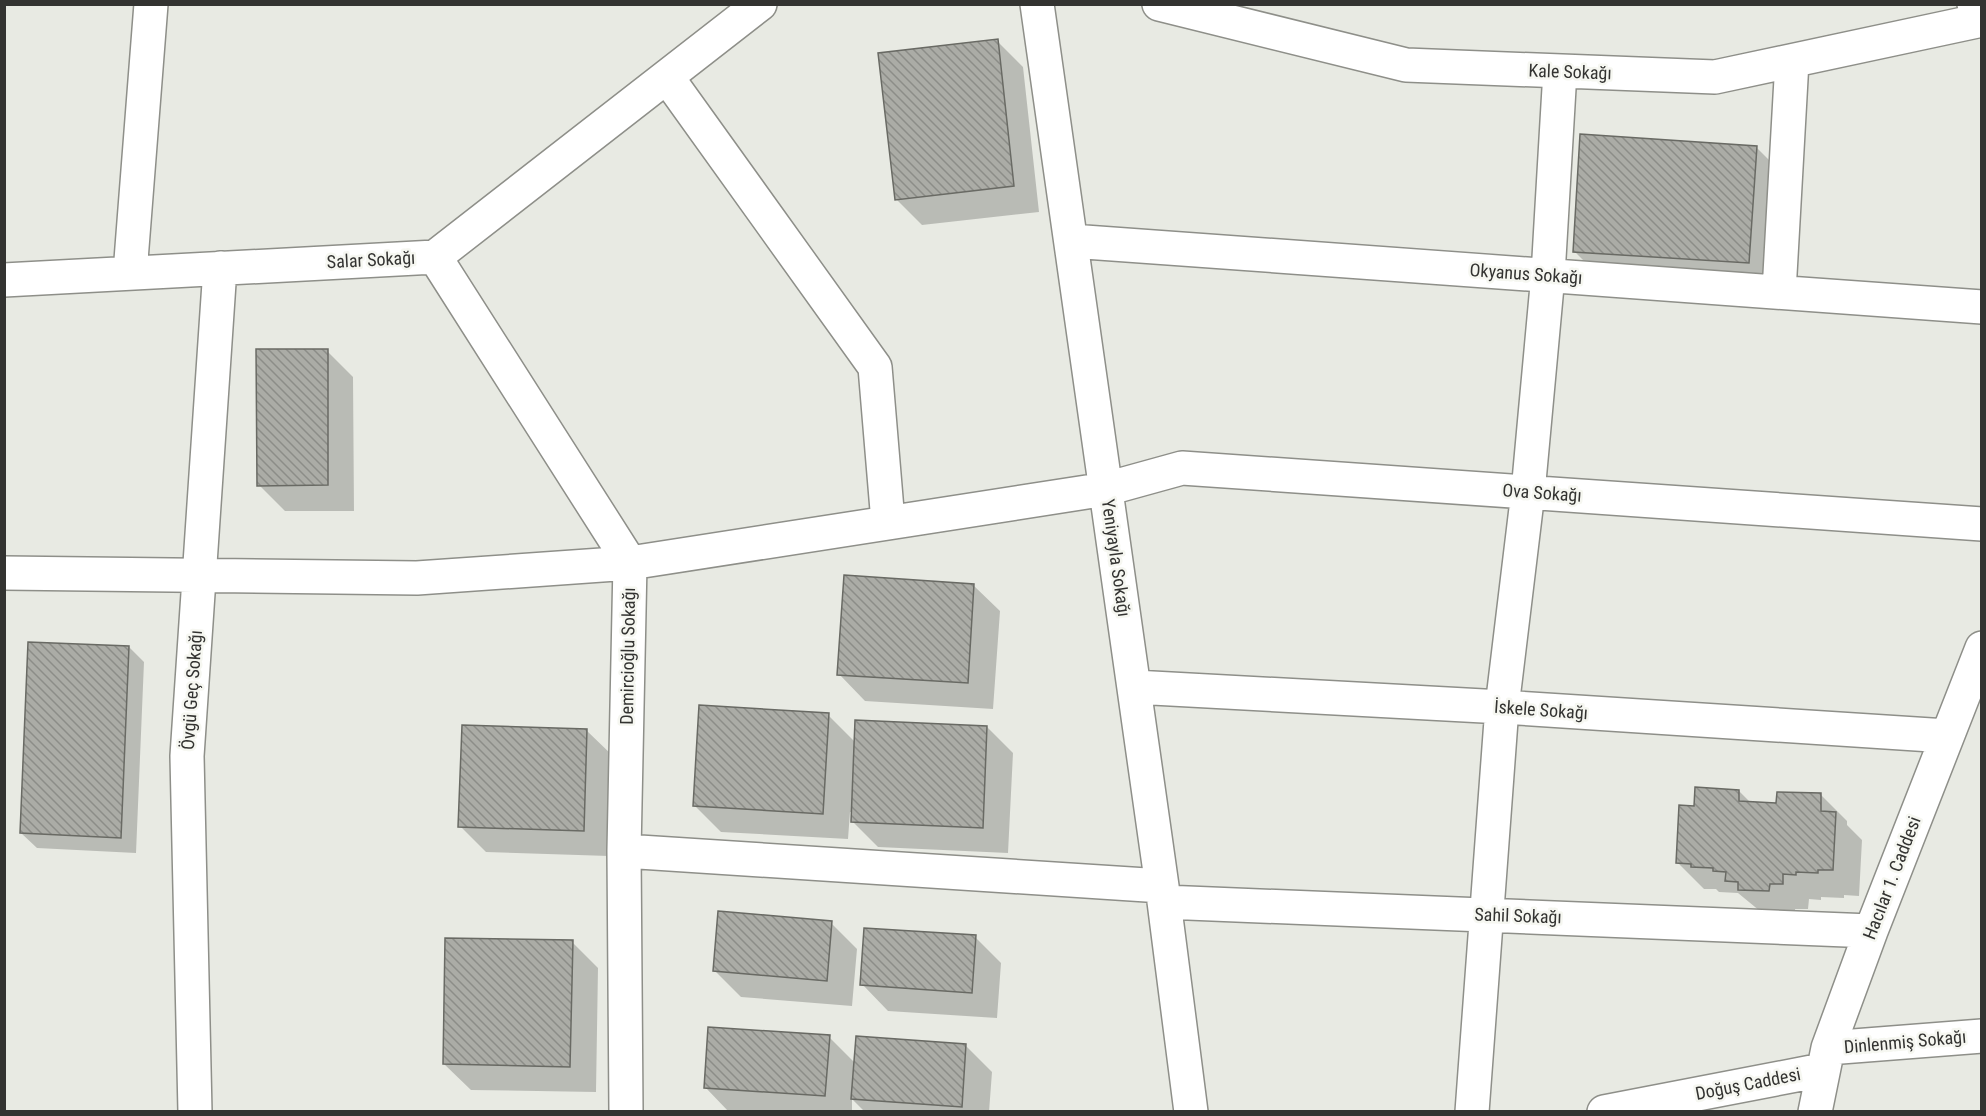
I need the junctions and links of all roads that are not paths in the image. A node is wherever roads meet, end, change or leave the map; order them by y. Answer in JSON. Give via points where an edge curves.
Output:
{"nodes":[{"id":1,"x":151,"y":4,"type":"edge"},
{"id":2,"x":760,"y":4,"type":"edge"},
{"id":3,"x":1037,"y":4,"type":"edge"},
{"id":4,"x":1159,"y":4,"type":"edge"},
{"id":5,"x":1974,"y":4,"type":"edge"},
{"id":6,"x":1982,"y":10,"type":"edge"},
{"id":7,"x":1982,"y":20,"type":"edge"},
{"id":8,"x":1792,"y":61,"type":"junction"},
{"id":9,"x":1560,"y":71,"type":"junction"},
{"id":10,"x":667,"y":76,"type":"junction"},
{"id":11,"x":1071,"y":241,"type":"junction"},
{"id":12,"x":435,"y":257,"type":"junction"},
{"id":13,"x":220,"y":268,"type":"junction"},
{"id":14,"x":130,"y":273,"type":"junction"},
{"id":15,"x":1548,"y":275,"type":"junction"},
{"id":16,"x":4,"y":280,"type":"edge"},
{"id":17,"x":1779,"y":292,"type":"junction"},
{"id":18,"x":1982,"y":307,"type":"edge"},
{"id":19,"x":1106,"y":489,"type":"junction"},
{"id":20,"x":1528,"y":492,"type":"junction"},
{"id":21,"x":888,"y":522,"type":"junction"},
{"id":22,"x":1982,"y":524,"type":"edge"},
{"id":23,"x":630,"y":563,"type":"junction"},
{"id":24,"x":4,"y":573,"type":"edge"},
{"id":25,"x":199,"y":576,"type":"junction"},
{"id":26,"x":1982,"y":648,"type":"edge"},
{"id":27,"x":1134,"y":687,"type":"junction"},
{"id":28,"x":1502,"y":707,"type":"junction"},
{"id":29,"x":1947,"y":736,"type":"junction"},
{"id":30,"x":624,"y":851,"type":"junction"},
{"id":31,"x":1163,"y":894,"type":"junction"},
{"id":32,"x":1487,"y":915,"type":"junction"},
{"id":33,"x":1871,"y":931,"type":"junction"},
{"id":34,"x":1982,"y":1036,"type":"edge"},
{"id":35,"x":1825,"y":1059,"type":"junction"},
{"id":36,"x":195,"y":1112,"type":"edge"},
{"id":37,"x":626,"y":1112,"type":"edge"},
{"id":38,"x":1191,"y":1112,"type":"edge"},
{"id":39,"x":1472,"y":1112,"type":"edge"},
{"id":40,"x":1604,"y":1112,"type":"edge"},
{"id":41,"x":1815,"y":1112,"type":"edge"}],
"edges":[{"from":1,"to":14,"type":"street"},
{"from":2,"to":10,"type":"street","name":"Salar Sokağı"},
{"from":3,"to":11,"type":"street","name":"Yeniyayla Sokağı"},
{"from":4,"to":9,"type":"street","name":"Kale Sokağı","via":[[1406,65]]},
{"from":5,"to":6,"type":"street"},
{"from":7,"to":8,"type":"street","name":"Kale Sokağı"},
{"from":8,"to":9,"type":"street","name":"Kale Sokağı","via":[[1716,77]]},
{"from":8,"to":17,"type":"street"},
{"from":9,"to":15,"type":"street"},
{"from":10,"to":12,"type":"street","name":"Salar Sokağı"},
{"from":10,"to":21,"type":"street","via":[[875,367]]},
{"from":11,"to":15,"type":"street","name":"Okyanus Sokağı"},
{"from":11,"to":19,"type":"street","name":"Yeniyayla Sokağı"},
{"from":12,"to":13,"type":"street","name":"Salar Sokağı"},
{"from":12,"to":23,"type":"street","name":"Demircioğlu Sokağı"},
{"from":13,"to":14,"type":"street","name":"Salar Sokağı"},
{"from":13,"to":25,"type":"street","name":"Övgü Geç Sokağı"},
{"from":14,"to":16,"type":"street","name":"Salar Sokağı"},
{"from":15,"to":17,"type":"street","name":"Okyanus Sokağı"},
{"from":15,"to":20,"type":"street"},
{"from":17,"to":18,"type":"street","name":"Okyanus Sokağı"},
{"from":19,"to":20,"type":"street","name":"Ova Sokağı","via":[[1182,468]]},
{"from":19,"to":21,"type":"street","name":"Ova Sokağı"},
{"from":19,"to":27,"type":"street","name":"Yeniyayla Sokağı"},
{"from":20,"to":22,"type":"street","name":"Ova Sokağı"},
{"from":20,"to":28,"type":"street"},
{"from":21,"to":23,"type":"street","name":"Ova Sokağı"},
{"from":23,"to":25,"type":"street","name":"Ova Sokağı","via":[[417,578]]},
{"from":23,"to":30,"type":"street","name":"Demircioğlu Sokağı"},
{"from":24,"to":25,"type":"street","name":"Ova Sokağı"},
{"from":25,"to":36,"type":"street","name":"Övgü Geç Sokağı","via":[[188,756]]},
{"from":26,"to":29,"type":"street","name":"Hacılar 1. Caddesi"},
{"from":27,"to":28,"type":"street","name":"İskele Sokağı"},
{"from":27,"to":31,"type":"street","name":"Yeniyayla Sokağı"},
{"from":28,"to":29,"type":"street","name":"İskele Sokağı"},
{"from":28,"to":32,"type":"street"},
{"from":29,"to":33,"type":"street","name":"Hacılar 1. Caddesi"},
{"from":30,"to":31,"type":"street","name":"Sahil Sokağı"},
{"from":30,"to":37,"type":"street","name":"Demircioğlu Sokağı"},
{"from":31,"to":32,"type":"street","name":"Sahil Sokağı"},
{"from":31,"to":38,"type":"street","name":"Yeniyayla Sokağı"},
{"from":32,"to":33,"type":"street","name":"Sahil Sokağı"},
{"from":32,"to":39,"type":"street"},
{"from":33,"to":35,"type":"street","name":"Hacılar 1. Caddesi"},
{"from":34,"to":35,"type":"street","name":"Dinlenmiş Sokağı"},
{"from":35,"to":40,"type":"street","name":"Doğuş Caddesi"},
{"from":35,"to":41,"type":"street","name":"Hacılar 1. Caddesi"}]}
